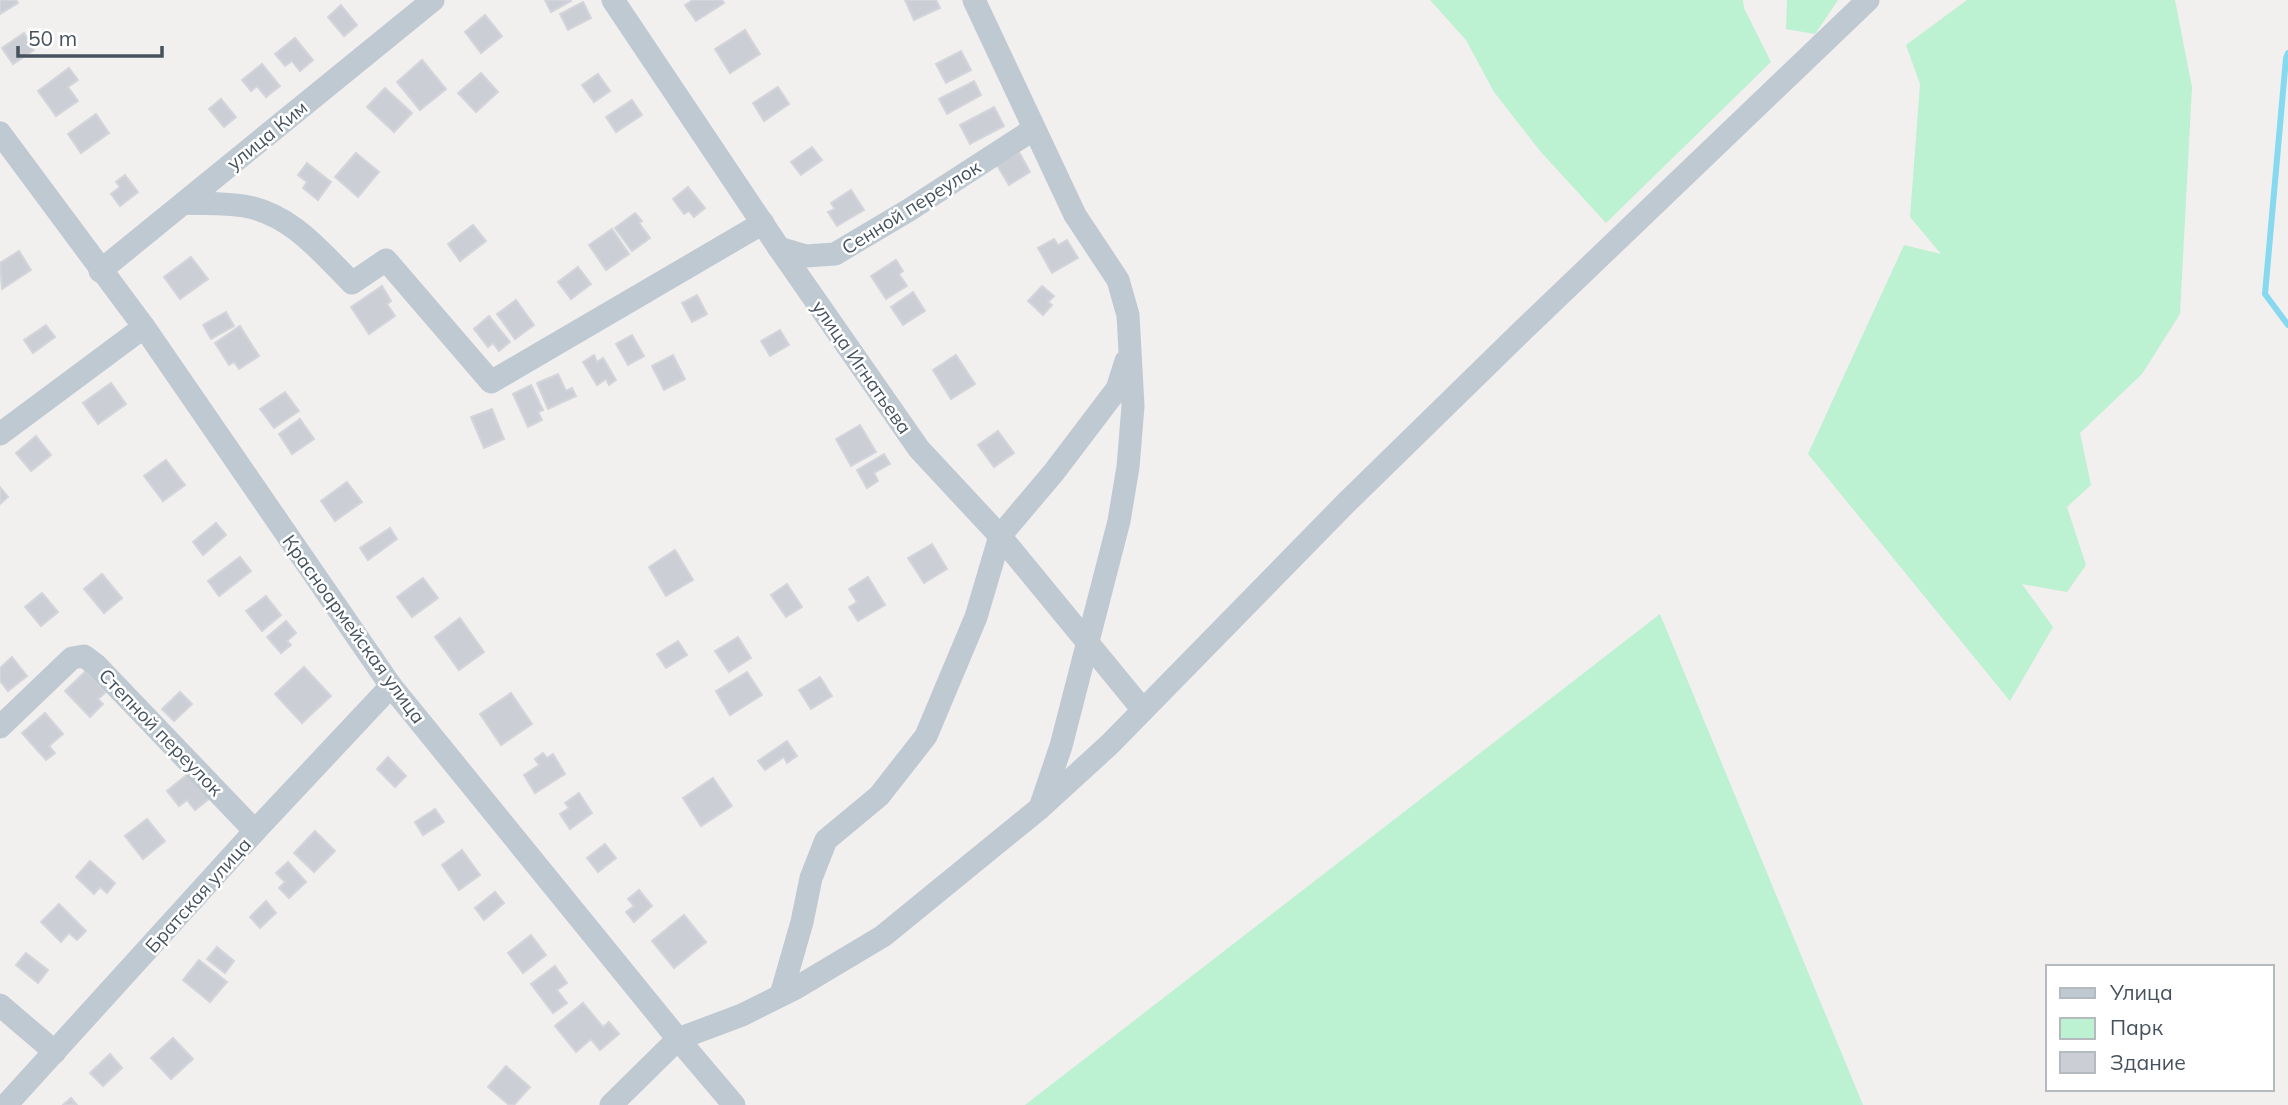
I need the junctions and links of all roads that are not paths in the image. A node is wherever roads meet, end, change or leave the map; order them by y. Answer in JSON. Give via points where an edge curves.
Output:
{"nodes":[{"id":1,"x":433,"y":0,"type":"edge"},
{"id":2,"x":613,"y":0,"type":"edge"},
{"id":3,"x":974,"y":0,"type":"edge"},
{"id":4,"x":1868,"y":0,"type":"edge"},
{"id":5,"x":1034,"y":129,"type":"junction"},
{"id":6,"x":0,"y":133,"type":"edge"},
{"id":7,"x":184,"y":203,"type":"junction"},
{"id":8,"x":763,"y":223,"type":"junction"},
{"id":9,"x":779,"y":248,"type":"junction"},
{"id":10,"x":100,"y":271,"type":"junction"},
{"id":11,"x":144,"y":327,"type":"junction"},
{"id":12,"x":1130,"y":352,"type":"junction"},
{"id":13,"x":0,"y":434,"type":"edge"},
{"id":14,"x":1000,"y":536,"type":"junction"},
{"id":15,"x":1088,"y":643,"type":"junction"},
{"id":16,"x":391,"y":686,"type":"junction"},
{"id":17,"x":1143,"y":710,"type":"junction"},
{"id":18,"x":0,"y":727,"type":"edge"},
{"id":19,"x":1040,"y":808,"type":"junction"},
{"id":20,"x":255,"y":831,"type":"junction"},
{"id":21,"x":781,"y":995,"type":"junction"},
{"id":22,"x":0,"y":1005,"type":"edge"},
{"id":23,"x":678,"y":1039,"type":"junction"},
{"id":24,"x":55,"y":1052,"type":"junction"},
{"id":25,"x":6,"y":1105,"type":"edge"},
{"id":26,"x":611,"y":1105,"type":"edge"},
{"id":27,"x":734,"y":1105,"type":"edge"}],
"edges":[{"from":1,"to":7,"type":"street","name":"улица Ким"},
{"from":2,"to":8,"type":"street","name":"улица Игнатьева"},
{"from":3,"to":5,"type":"street"},
{"from":4,"to":17,"type":"street","via":[[1413,438]]},
{"from":5,"to":9,"type":"street","name":"Сенной переулок","via":[[835,254],[806,256]]},
{"from":5,"to":12,"type":"street","via":[[1075,215],[1118,280],[1128,315]]},
{"from":6,"to":10,"type":"street","name":"Красноармейская улица"},
{"from":7,"to":8,"type":"street","via":[[244,206],[288,222],[352,284],[386,260],[491,382]]},
{"from":7,"to":10,"type":"street","name":"улица Ким"},
{"from":8,"to":9,"type":"street","name":"улица Игнатьева"},
{"from":9,"to":14,"type":"street","name":"улица Игнатьева","via":[[919,449]]},
{"from":10,"to":11,"type":"street","name":"Красноармейская улица"},
{"from":11,"to":13,"type":"street"},
{"from":11,"to":16,"type":"street","name":"Красноармейская улица"},
{"from":12,"to":14,"type":"street","via":[[1117,389]]},
{"from":12,"to":15,"type":"street","via":[[1133,406],[1128,467]]},
{"from":14,"to":15,"type":"street","name":"улица Игнатьева"},
{"from":14,"to":21,"type":"street","via":[[976,618],[926,736],[879,796],[827,840],[811,878]]},
{"from":15,"to":17,"type":"street","name":"улица Игнатьева"},
{"from":15,"to":19,"type":"street"},
{"from":16,"to":20,"type":"street","name":"Братская улица"},
{"from":16,"to":23,"type":"street","name":"Красноармейская улица"},
{"from":17,"to":19,"type":"street"},
{"from":18,"to":20,"type":"street","name":"Степной переулок","via":[[72,658],[84,656]]},
{"from":19,"to":21,"type":"street","via":[[883,936]]},
{"from":20,"to":24,"type":"street","name":"Братская улица"},
{"from":21,"to":23,"type":"street"},
{"from":22,"to":24,"type":"street"},
{"from":23,"to":26,"type":"street"},
{"from":23,"to":27,"type":"street","name":"Красноармейская улица"},
{"from":24,"to":25,"type":"street","name":"Братская улица"}]}
